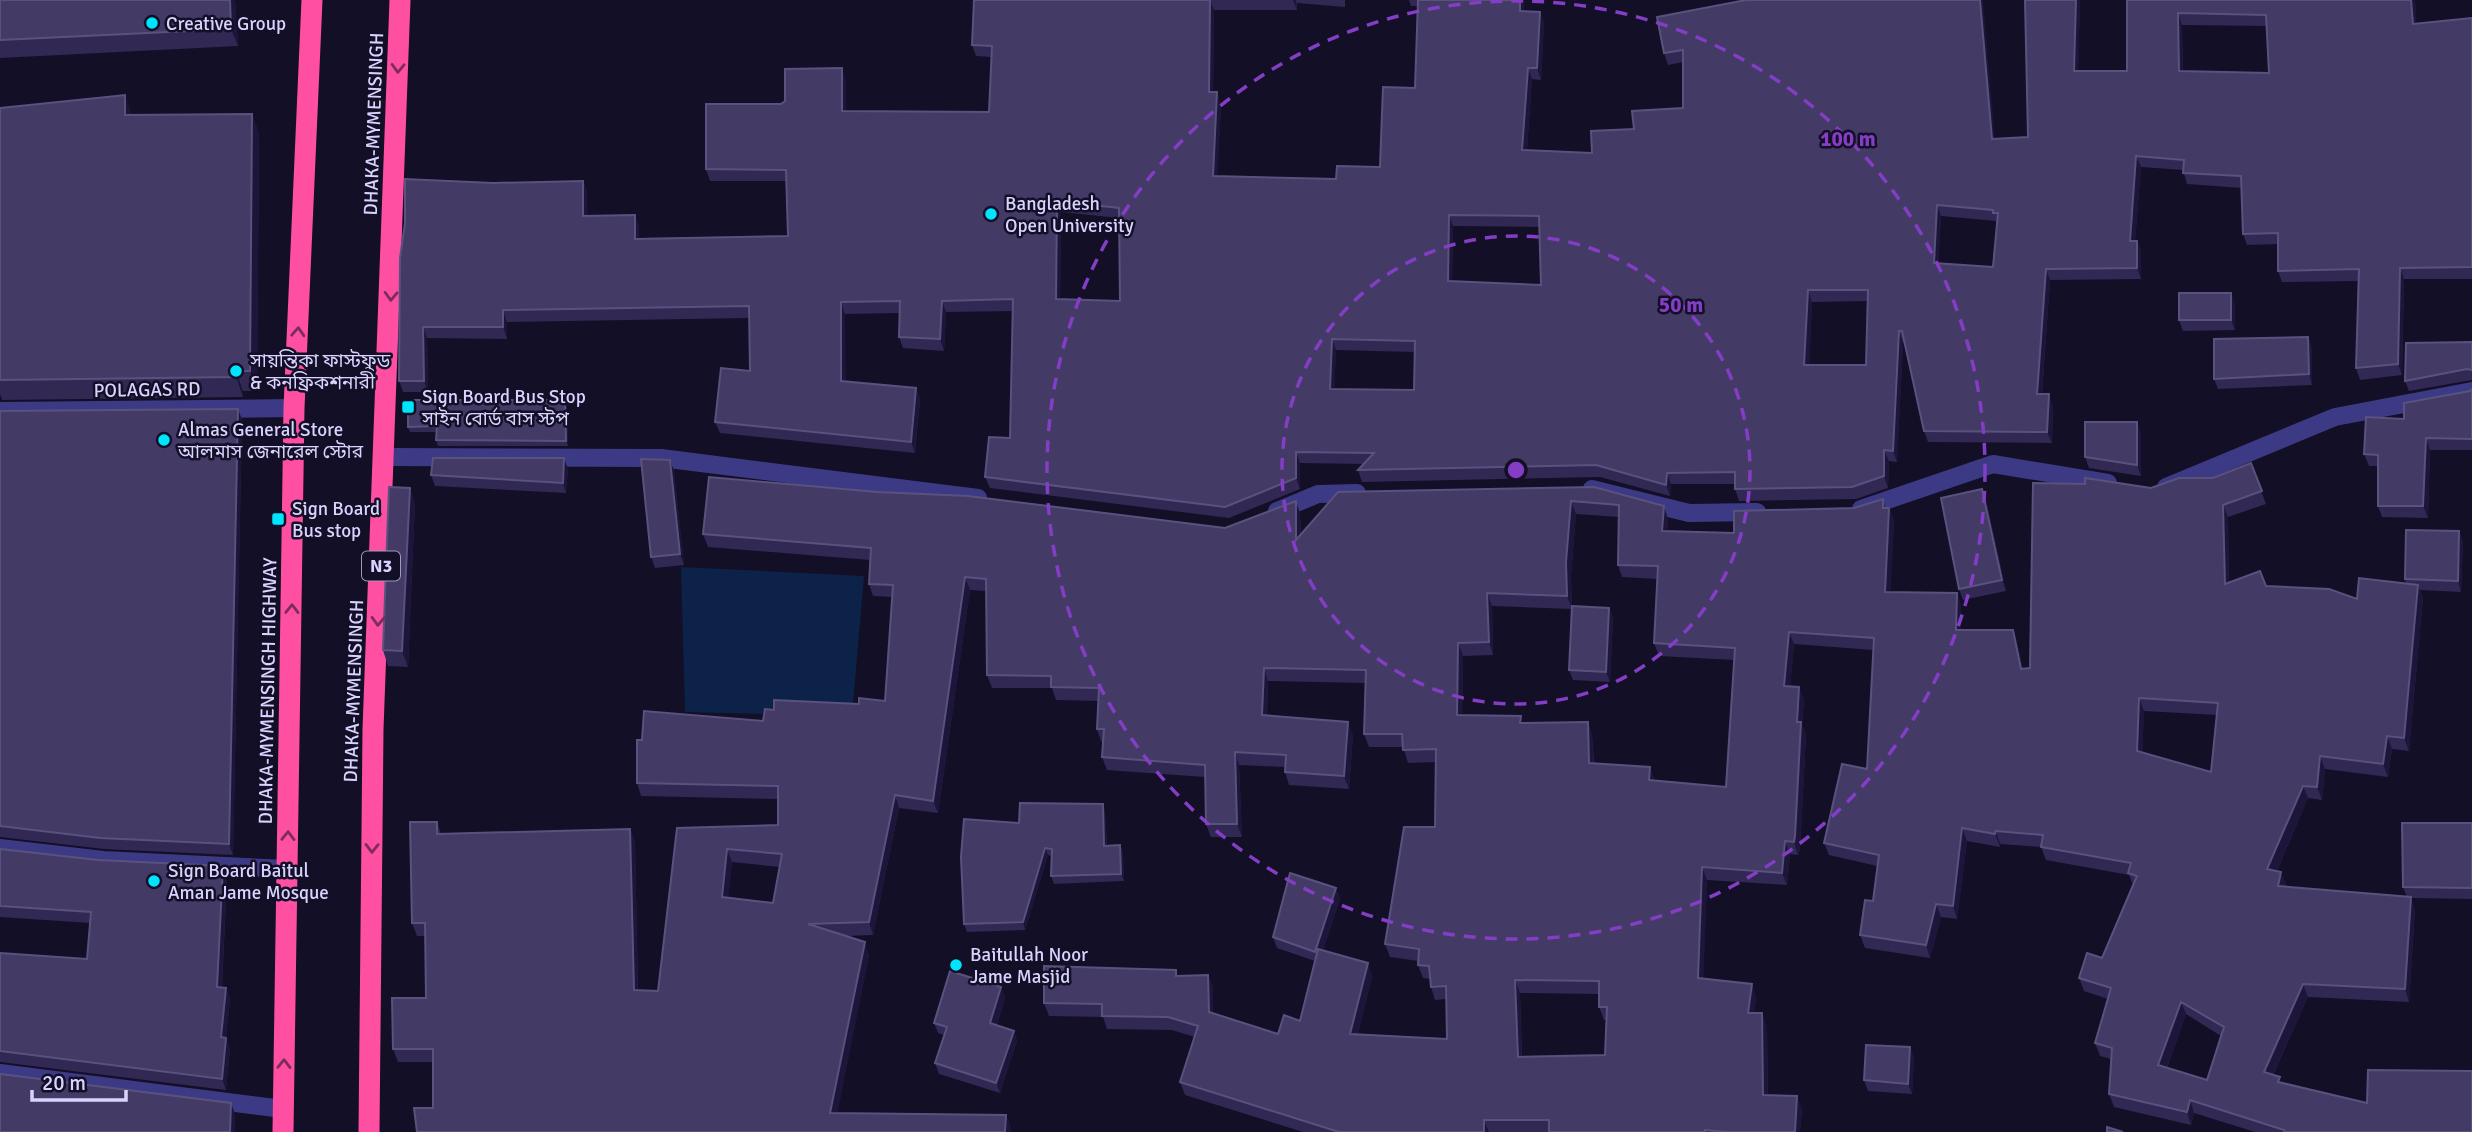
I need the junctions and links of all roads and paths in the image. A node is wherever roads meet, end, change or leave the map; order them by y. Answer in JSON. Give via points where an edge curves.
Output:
{"nodes":[{"id":1,"x":312,"y":0,"type":"edge"},
{"id":2,"x":400,"y":0,"type":"edge"},
{"id":3,"x":2472,"y":391,"type":"edge"},
{"id":4,"x":294,"y":408,"type":"junction"},
{"id":5,"x":0,"y":411,"type":"edge"},
{"id":6,"x":385,"y":457,"type":"junction"},
{"id":7,"x":1573,"y":489,"type":"edge"},
{"id":8,"x":1372,"y":493,"type":"edge"},
{"id":9,"x":1001,"y":501,"type":"edge"},
{"id":10,"x":1845,"y":510,"type":"edge"},
{"id":11,"x":1780,"y":511,"type":"edge"},
{"id":12,"x":1256,"y":520,"type":"edge"},
{"id":13,"x":0,"y":848,"type":"edge"},
{"id":14,"x":287,"y":869,"type":"junction"},
{"id":15,"x":0,"y":1073,"type":"edge"},
{"id":16,"x":283,"y":1109,"type":"junction"},
{"id":17,"x":283,"y":1132,"type":"edge"},
{"id":18,"x":369,"y":1132,"type":"edge"}],
"edges":[{"from":4,"to":1,"type":"highway","name":"DHAKA-MYMENSINGH HIGHWAY","one_way":true},
{"from":2,"to":6,"type":"highway","name":"DHAKA-MYMENSINGH","number":"N3","one_way":true},
{"from":3,"to":10,"type":"street","via":[[2335,417],[2157,491],[1993,464],[1858,510]]},
{"from":4,"to":5,"type":"street","name":"POLAGAS RD"},
{"from":14,"to":4,"type":"highway","name":"DHAKA-MYMENSINGH HIGHWAY","one_way":true},
{"from":6,"to":9,"type":"street","via":[[662,458]]},
{"from":6,"to":18,"type":"highway","name":"DHAKA-MYMENSINGH","number":"N3","one_way":true,"via":[[373,729]]},
{"from":7,"to":11,"type":"street","via":[[1600,488],[1689,513]]},
{"from":8,"to":12,"type":"street","via":[[1318,494]]},
{"from":13,"to":14,"type":"street","via":[[103,860]]},
{"from":16,"to":14,"type":"highway","name":"DHAKA-MYMENSINGH HIGHWAY","one_way":true},
{"from":15,"to":16,"type":"street"},
{"from":16,"to":17,"type":"highway","name":"DHAKA-MYMENSINGH HIGHWAY"}]}
